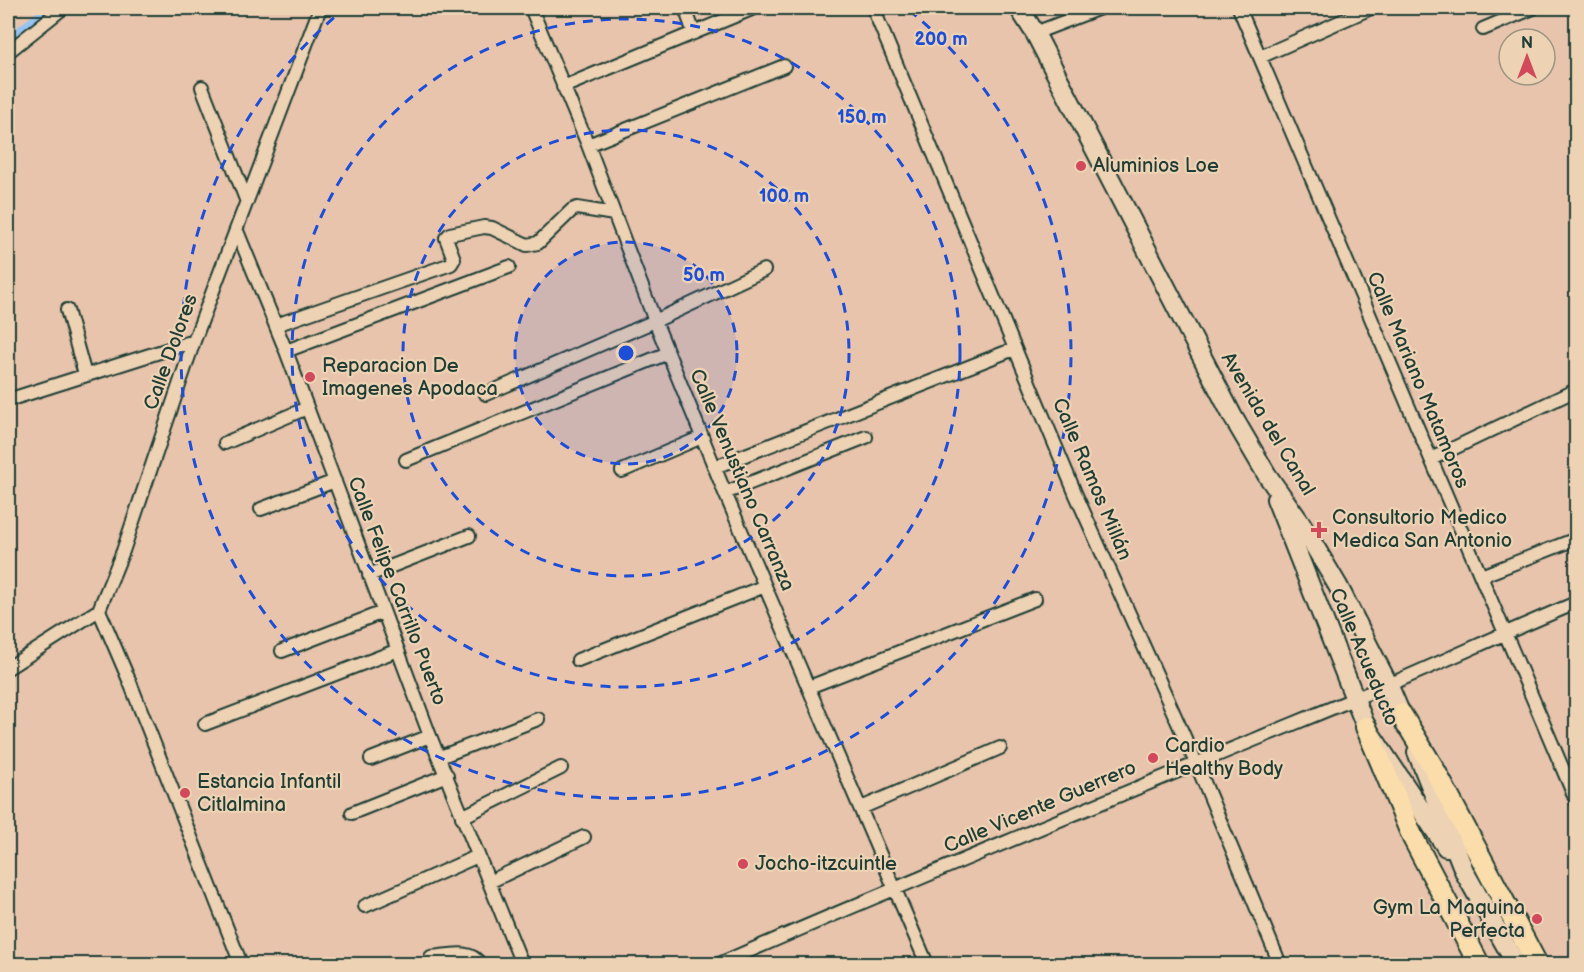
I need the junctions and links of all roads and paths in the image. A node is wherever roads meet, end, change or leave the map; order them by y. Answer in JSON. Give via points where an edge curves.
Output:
{"nodes":[{"id":1,"x":63,"y":8,"type":"edge"},
{"id":2,"x":320,"y":8,"type":"edge"},
{"id":3,"x":531,"y":8,"type":"edge"},
{"id":4,"x":685,"y":8,"type":"edge"},
{"id":5,"x":754,"y":8,"type":"edge"},
{"id":6,"x":873,"y":8,"type":"edge"},
{"id":7,"x":1019,"y":8,"type":"edge"},
{"id":8,"x":1100,"y":8,"type":"edge"},
{"id":9,"x":1239,"y":8,"type":"edge"},
{"id":10,"x":1371,"y":8,"type":"edge"},
{"id":11,"x":1533,"y":8,"type":"edge"},
{"id":12,"x":1483,"y":29,"type":"dead end"},
{"id":13,"x":694,"y":33,"type":"junction"},
{"id":14,"x":1035,"y":33,"type":"junction"},
{"id":15,"x":8,"y":51,"type":"edge"},
{"id":16,"x":1260,"y":57,"type":"junction"},
{"id":17,"x":784,"y":66,"type":"dead end"},
{"id":18,"x":201,"y":87,"type":"dead end"},
{"id":19,"x":563,"y":87,"type":"junction"},
{"id":20,"x":588,"y":146,"type":"junction"},
{"id":21,"x":247,"y":202,"type":"junction"},
{"id":22,"x":614,"y":214,"type":"junction"},
{"id":23,"x":237,"y":231,"type":"junction"},
{"id":24,"x":509,"y":267,"type":"dead end"},
{"id":25,"x":764,"y":270,"type":"dead end"},
{"id":26,"x":67,"y":310,"type":"dead end"},
{"id":27,"x":655,"y":321,"type":"junction"},
{"id":28,"x":276,"y":325,"type":"junction"},
{"id":29,"x":194,"y":341,"type":"junction"},
{"id":30,"x":1014,"y":350,"type":"junction"},
{"id":31,"x":286,"y":351,"type":"junction"},
{"id":32,"x":668,"y":353,"type":"junction"},
{"id":33,"x":85,"y":375,"type":"junction"},
{"id":34,"x":1576,"y":390,"type":"edge"},
{"id":35,"x":486,"y":394,"type":"dead end"},
{"id":36,"x":8,"y":400,"type":"edge"},
{"id":37,"x":307,"y":408,"type":"junction"},
{"id":38,"x":702,"y":437,"type":"junction"},
{"id":39,"x":866,"y":437,"type":"dead end"},
{"id":40,"x":225,"y":443,"type":"dead end"},
{"id":41,"x":1431,"y":459,"type":"junction"},
{"id":42,"x":406,"y":460,"type":"dead end"},
{"id":43,"x":715,"y":467,"type":"junction"},
{"id":44,"x":622,"y":471,"type":"dead end"},
{"id":45,"x":1267,"y":475,"type":"junction"},
{"id":46,"x":334,"y":481,"type":"junction"},
{"id":47,"x":725,"y":493,"type":"junction"},
{"id":48,"x":261,"y":509,"type":"dead end"},
{"id":49,"x":470,"y":536,"type":"dead end"},
{"id":50,"x":1576,"y":539,"type":"edge"},
{"id":51,"x":369,"y":575,"type":"junction"},
{"id":52,"x":1481,"y":576,"type":"junction"},
{"id":53,"x":765,"y":586,"type":"junction"},
{"id":54,"x":1035,"y":599,"type":"dead end"},
{"id":55,"x":1576,"y":603,"type":"edge"},
{"id":56,"x":99,"y":610,"type":"junction"},
{"id":57,"x":383,"y":612,"type":"junction"},
{"id":58,"x":1505,"y":632,"type":"junction"},
{"id":59,"x":398,"y":650,"type":"junction"},
{"id":60,"x":282,"y":651,"type":"dead end"},
{"id":61,"x":578,"y":660,"type":"dead end"},
{"id":62,"x":8,"y":668,"type":"edge"},
{"id":63,"x":1388,"y":684,"type":"junction"},
{"id":64,"x":809,"y":687,"type":"junction"},
{"id":65,"x":1354,"y":698,"type":"junction"},
{"id":66,"x":1401,"y":714,"type":"junction"},
{"id":67,"x":538,"y":719,"type":"dead end"},
{"id":68,"x":205,"y":724,"type":"dead end"},
{"id":69,"x":1366,"y":728,"type":"junction"},
{"id":70,"x":430,"y":736,"type":"junction"},
{"id":71,"x":1000,"y":748,"type":"dead end"},
{"id":72,"x":440,"y":757,"type":"junction"},
{"id":73,"x":371,"y":759,"type":"dead end"},
{"id":74,"x":1196,"y":763,"type":"junction"},
{"id":75,"x":561,"y":768,"type":"dead end"},
{"id":76,"x":447,"y":775,"type":"junction"},
{"id":77,"x":1576,"y":800,"type":"edge"},
{"id":78,"x":861,"y":808,"type":"junction"},
{"id":79,"x":352,"y":813,"type":"dead end"},
{"id":80,"x":462,"y":817,"type":"junction"},
{"id":81,"x":584,"y":837,"type":"dead end"},
{"id":82,"x":478,"y":856,"type":"junction"},
{"id":83,"x":1467,"y":875,"type":"junction"},
{"id":84,"x":489,"y":882,"type":"junction"},
{"id":85,"x":896,"y":889,"type":"junction"},
{"id":86,"x":365,"y":906,"type":"dead end"},
{"id":87,"x":431,"y":957,"type":"dead end"},
{"id":88,"x":241,"y":964,"type":"edge"},
{"id":89,"x":480,"y":964,"type":"edge"},
{"id":90,"x":522,"y":964,"type":"edge"},
{"id":91,"x":719,"y":964,"type":"edge"},
{"id":92,"x":927,"y":964,"type":"edge"},
{"id":93,"x":1280,"y":964,"type":"edge"},
{"id":94,"x":1479,"y":964,"type":"edge"},
{"id":95,"x":1516,"y":964,"type":"edge"},
{"id":96,"x":1537,"y":964,"type":"edge"}],
"edges":[{"from":1,"to":15,"type":"street"},
{"from":2,"to":21,"type":"street","name":"Calle Dolores"},
{"from":3,"to":19,"type":"street","name":"Calle Venustiano Carranza"},
{"from":4,"to":13,"type":"street"},
{"from":5,"to":13,"type":"street"},
{"from":6,"to":30,"type":"street","name":"Calle Ramos Millán"},
{"from":7,"to":14,"type":"main road","name":"Avenida del Canal"},
{"from":8,"to":14,"type":"street"},
{"from":9,"to":16,"type":"street","name":"Calle Mariano Matamoros"},
{"from":10,"to":16,"type":"street"},
{"from":11,"to":12,"type":"street"},
{"from":13,"to":19,"type":"street"},
{"from":14,"to":45,"type":"main road","name":"Avenida del Canal","via":[[1233,417]]},
{"from":16,"to":41,"type":"street","name":"Calle Mariano Matamoros"},
{"from":17,"to":20,"type":"street"},
{"from":18,"to":21,"type":"street"},
{"from":19,"to":20,"type":"street","name":"Calle Venustiano Carranza"},
{"from":20,"to":22,"type":"street","name":"Calle Venustiano Carranza"},
{"from":21,"to":23,"type":"street","name":"Calle Dolores"},
{"from":22,"to":27,"type":"street","name":"Calle Venustiano Carranza"},
{"from":22,"to":28,"type":"street","via":[[572,210],[532,245],[492,228],[450,234],[446,238],[454,259],[451,264]]},
{"from":23,"to":28,"type":"street","name":"Calle Felipe Carrillo Puerto"},
{"from":23,"to":29,"type":"street","name":"Calle Dolores"},
{"from":24,"to":31,"type":"street"},
{"from":25,"to":27,"type":"street"},
{"from":26,"to":33,"type":"street"},
{"from":27,"to":32,"type":"street","name":"Calle Venustiano Carranza"},
{"from":27,"to":35,"type":"street"},
{"from":28,"to":31,"type":"street","name":"Calle Felipe Carrillo Puerto"},
{"from":29,"to":33,"type":"street"},
{"from":29,"to":56,"type":"street","name":"Calle Dolores"},
{"from":30,"to":43,"type":"street"},
{"from":30,"to":74,"type":"street","name":"Calle Ramos Millán"},
{"from":31,"to":37,"type":"street","name":"Calle Felipe Carrillo Puerto"},
{"from":32,"to":38,"type":"street","name":"Calle Venustiano Carranza"},
{"from":32,"to":42,"type":"street"},
{"from":33,"to":36,"type":"street"},
{"from":34,"to":41,"type":"street"},
{"from":37,"to":40,"type":"street"},
{"from":37,"to":46,"type":"street","name":"Calle Felipe Carrillo Puerto"},
{"from":38,"to":43,"type":"street","name":"Calle Venustiano Carranza"},
{"from":38,"to":44,"type":"street"},
{"from":39,"to":47,"type":"street"},
{"from":41,"to":52,"type":"street","name":"Calle Mariano Matamoros"},
{"from":43,"to":47,"type":"street","name":"Calle Venustiano Carranza"},
{"from":45,"to":63,"type":"main road","name":"Avenida del Canal","via":[[1338,586]]},
{"from":45,"to":65,"type":"main road","name":"Calle Acueducto"},
{"from":46,"to":48,"type":"street"},
{"from":46,"to":51,"type":"street","name":"Calle Felipe Carrillo Puerto"},
{"from":47,"to":53,"type":"street","name":"Calle Venustiano Carranza"},
{"from":49,"to":51,"type":"street"},
{"from":50,"to":52,"type":"street"},
{"from":51,"to":57,"type":"street","name":"Calle Felipe Carrillo Puerto"},
{"from":52,"to":58,"type":"street","name":"Calle Mariano Matamoros"},
{"from":53,"to":61,"type":"street"},
{"from":53,"to":64,"type":"street","name":"Calle Venustiano Carranza"},
{"from":54,"to":64,"type":"street"},
{"from":55,"to":58,"type":"street","name":"Calle Vicente Guerrero"},
{"from":56,"to":62,"type":"street"},
{"from":56,"to":88,"type":"street"},
{"from":57,"to":59,"type":"street","name":"Calle Felipe Carrillo Puerto"},
{"from":57,"to":60,"type":"street"},
{"from":58,"to":63,"type":"street","name":"Calle Vicente Guerrero"},
{"from":58,"to":77,"type":"street","name":"Calle Mariano Matamoros"},
{"from":59,"to":68,"type":"street"},
{"from":59,"to":70,"type":"street","name":"Calle Felipe Carrillo Puerto"},
{"from":63,"to":65,"type":"street","name":"Calle Vicente Guerrero"},
{"from":63,"to":66,"type":"main road","name":"Avenida del Canal"},
{"from":64,"to":78,"type":"street","name":"Calle Venustiano Carranza"},
{"from":65,"to":69,"type":"main road","name":"Calle Acueducto"},
{"from":65,"to":74,"type":"street","name":"Calle Vicente Guerrero"},
{"from":66,"to":83,"type":"main road","name":"Avenida del Canal"},
{"from":66,"to":96,"type":"main road"},
{"from":67,"to":72,"type":"street"},
{"from":69,"to":83,"type":"main road","name":"Calle Acueducto"},
{"from":69,"to":94,"type":"main road","via":[[1413,838]]},
{"from":70,"to":72,"type":"street","name":"Calle Felipe Carrillo Puerto"},
{"from":70,"to":73,"type":"street"},
{"from":71,"to":78,"type":"street"},
{"from":72,"to":76,"type":"street","name":"Calle Felipe Carrillo Puerto"},
{"from":74,"to":85,"type":"street","name":"Calle Vicente Guerrero"},
{"from":74,"to":93,"type":"street","name":"Calle Ramos Millán"},
{"from":75,"to":80,"type":"street"},
{"from":76,"to":79,"type":"street"},
{"from":76,"to":80,"type":"street","name":"Calle Felipe Carrillo Puerto"},
{"from":78,"to":85,"type":"street","name":"Calle Venustiano Carranza"},
{"from":80,"to":82,"type":"street","name":"Calle Felipe Carrillo Puerto"},
{"from":81,"to":84,"type":"street"},
{"from":82,"to":84,"type":"street","name":"Calle Felipe Carrillo Puerto"},
{"from":82,"to":86,"type":"street"},
{"from":83,"to":95,"type":"main road","name":"Avenida del Canal"},
{"from":84,"to":90,"type":"street","name":"Calle Felipe Carrillo Puerto"},
{"from":85,"to":91,"type":"street","name":"Calle Vicente Guerrero"},
{"from":85,"to":92,"type":"street","name":"Calle Venustiano Carranza"},
{"from":87,"to":89,"type":"street","via":[[467,954]]}]}
